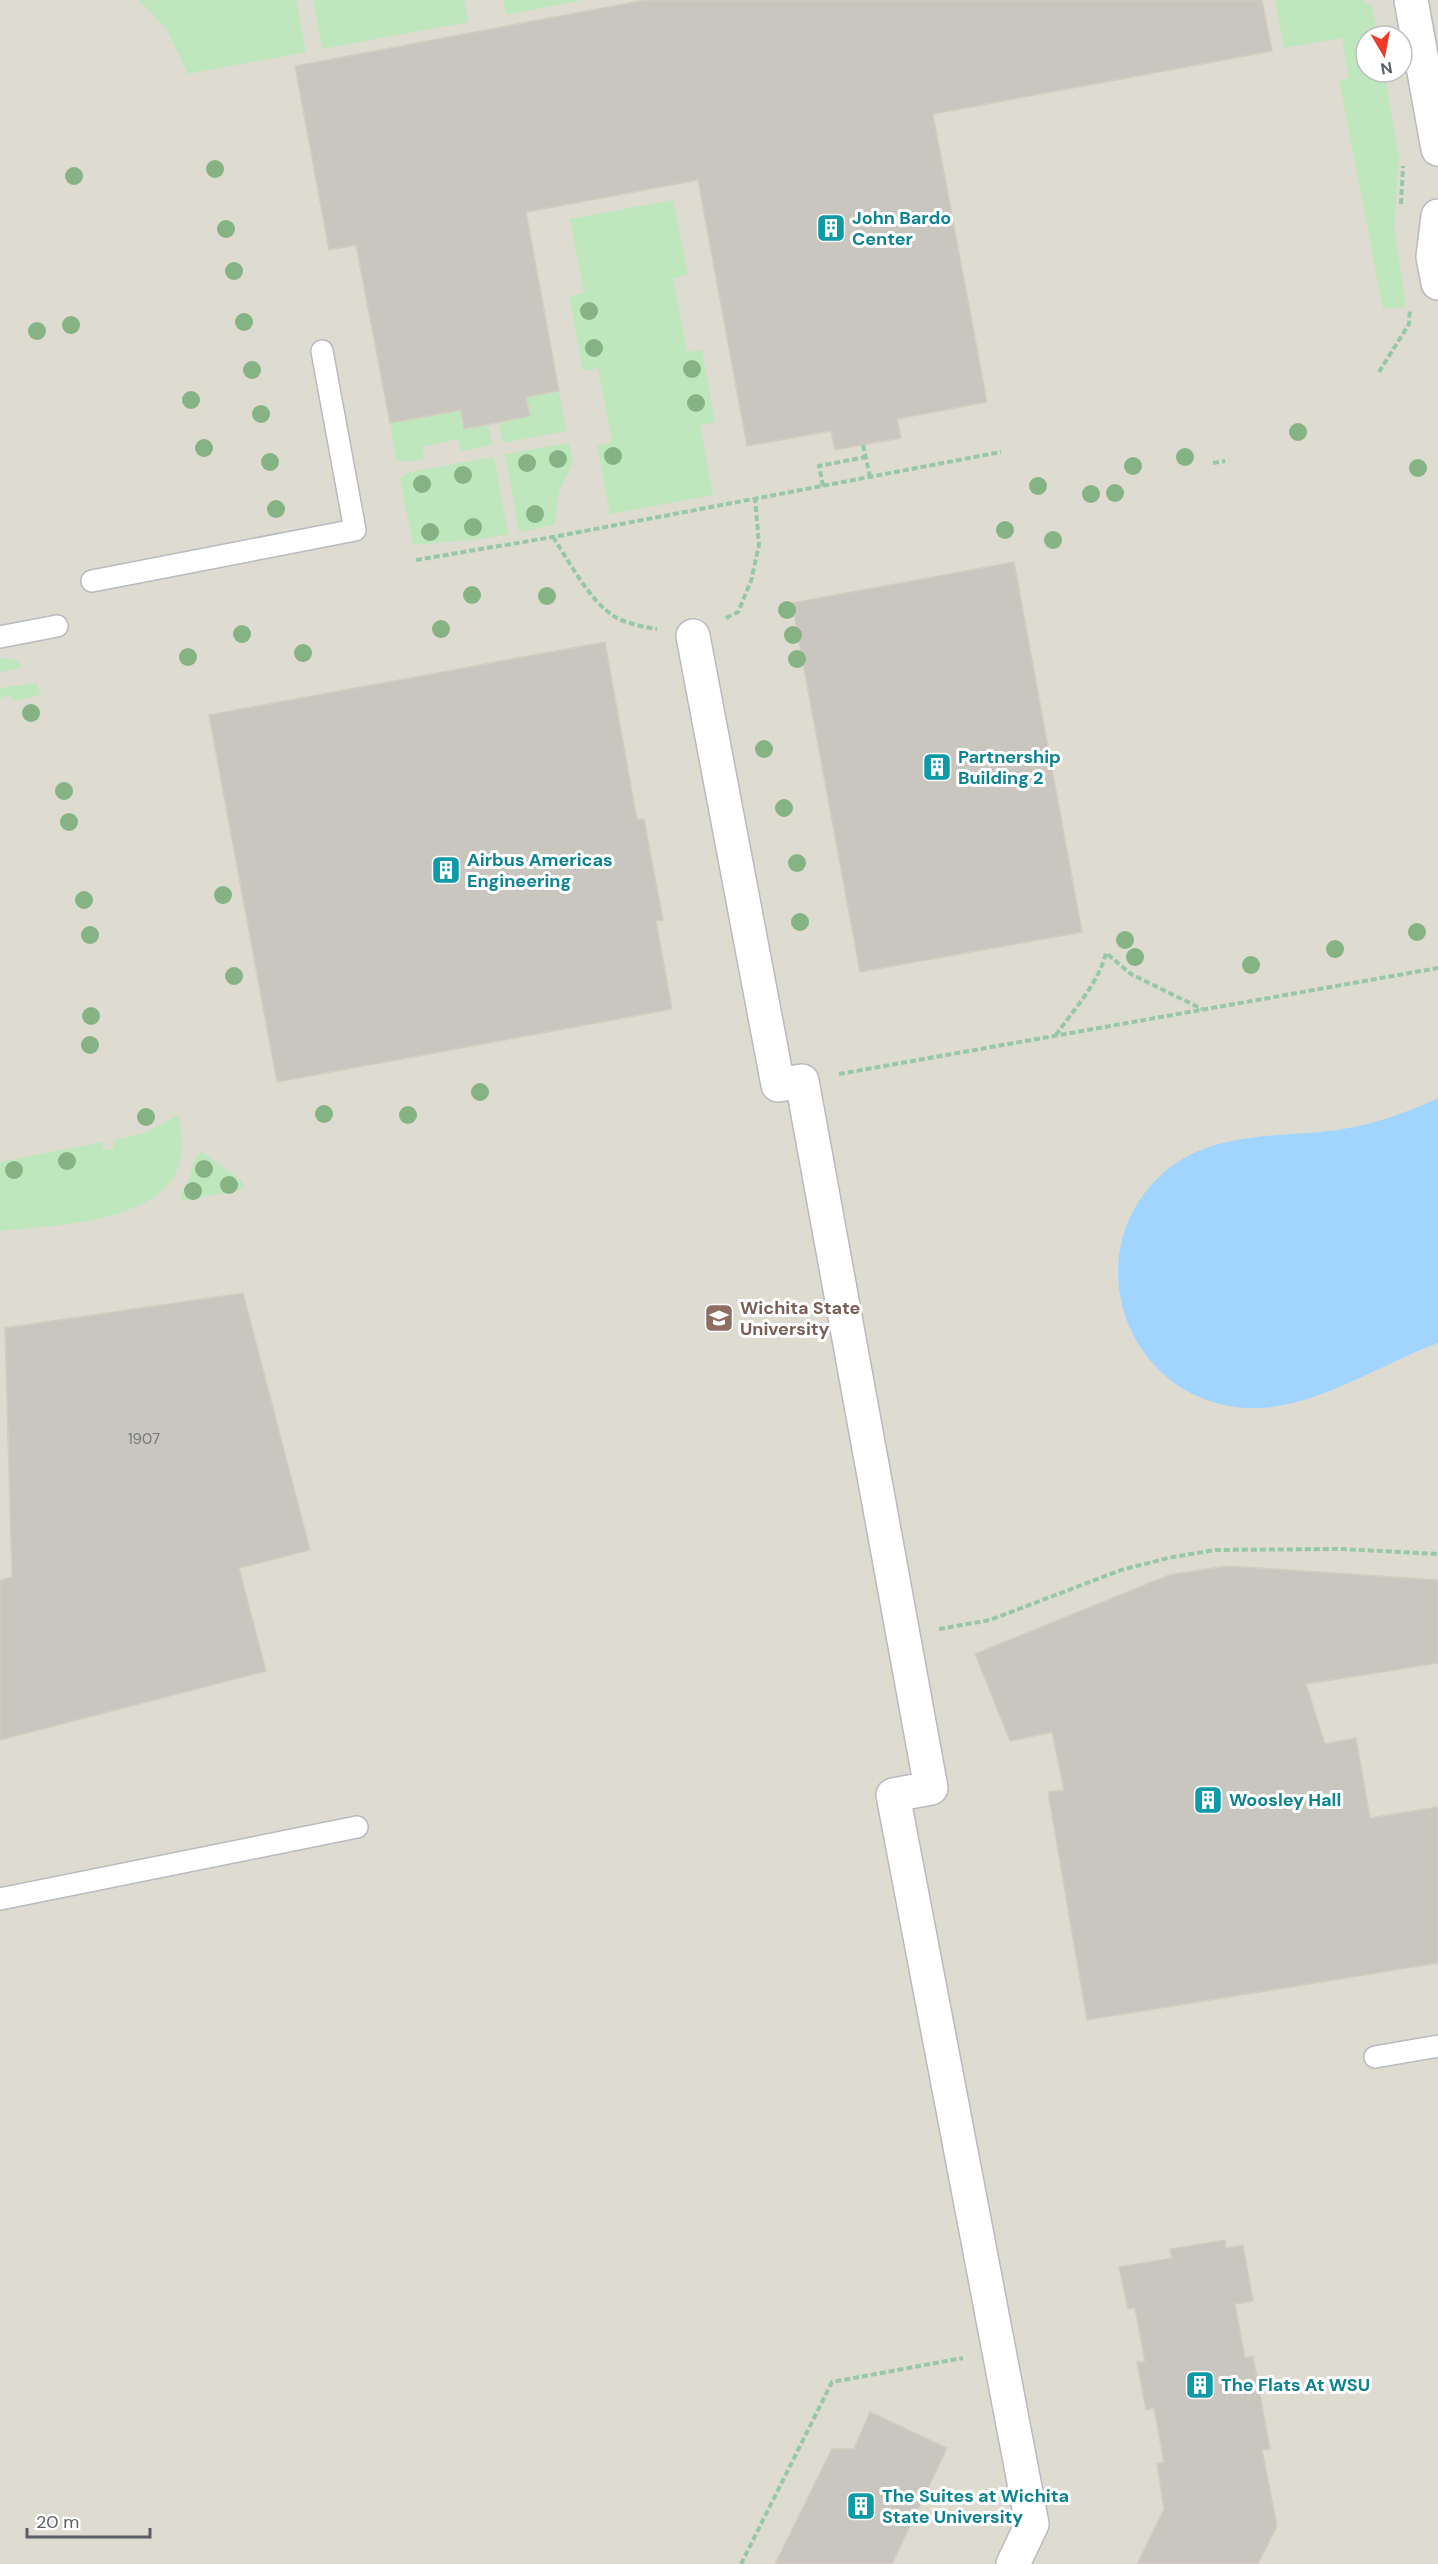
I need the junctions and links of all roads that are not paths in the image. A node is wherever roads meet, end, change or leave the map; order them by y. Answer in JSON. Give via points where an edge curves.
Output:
{"nodes":[{"id":1,"x":1411,"y":0,"type":"edge"},
{"id":2,"x":1438,"y":149,"type":"edge"},
{"id":3,"x":1438,"y":216,"type":"edge"},
{"id":4,"x":1438,"y":283,"type":"edge"},
{"id":5,"x":322,"y":351,"type":"dead end"},
{"id":6,"x":92,"y":581,"type":"dead end"},
{"id":7,"x":57,"y":626,"type":"dead end"},
{"id":8,"x":693,"y":636,"type":"road end"},
{"id":9,"x":0,"y":637,"type":"edge"},
{"id":10,"x":357,"y":1827,"type":"dead end"},
{"id":11,"x":0,"y":1899,"type":"edge"},
{"id":12,"x":1438,"y":2046,"type":"edge"},
{"id":13,"x":1375,"y":2057,"type":"dead end"},
{"id":14,"x":1013,"y":2564,"type":"edge"}],
"edges":[{"from":1,"to":2,"type":"street"},
{"from":3,"to":4,"type":"street","via":[[1433,257]]},
{"from":5,"to":6,"type":"lane","via":[[355,530]]},
{"from":7,"to":9,"type":"lane"},
{"from":8,"to":14,"type":"street","via":[[778,1085],[802,1081],[931,1788],[893,1795],[1032,2524]]},
{"from":10,"to":11,"type":"lane"},
{"from":12,"to":13,"type":"lane"}]}
